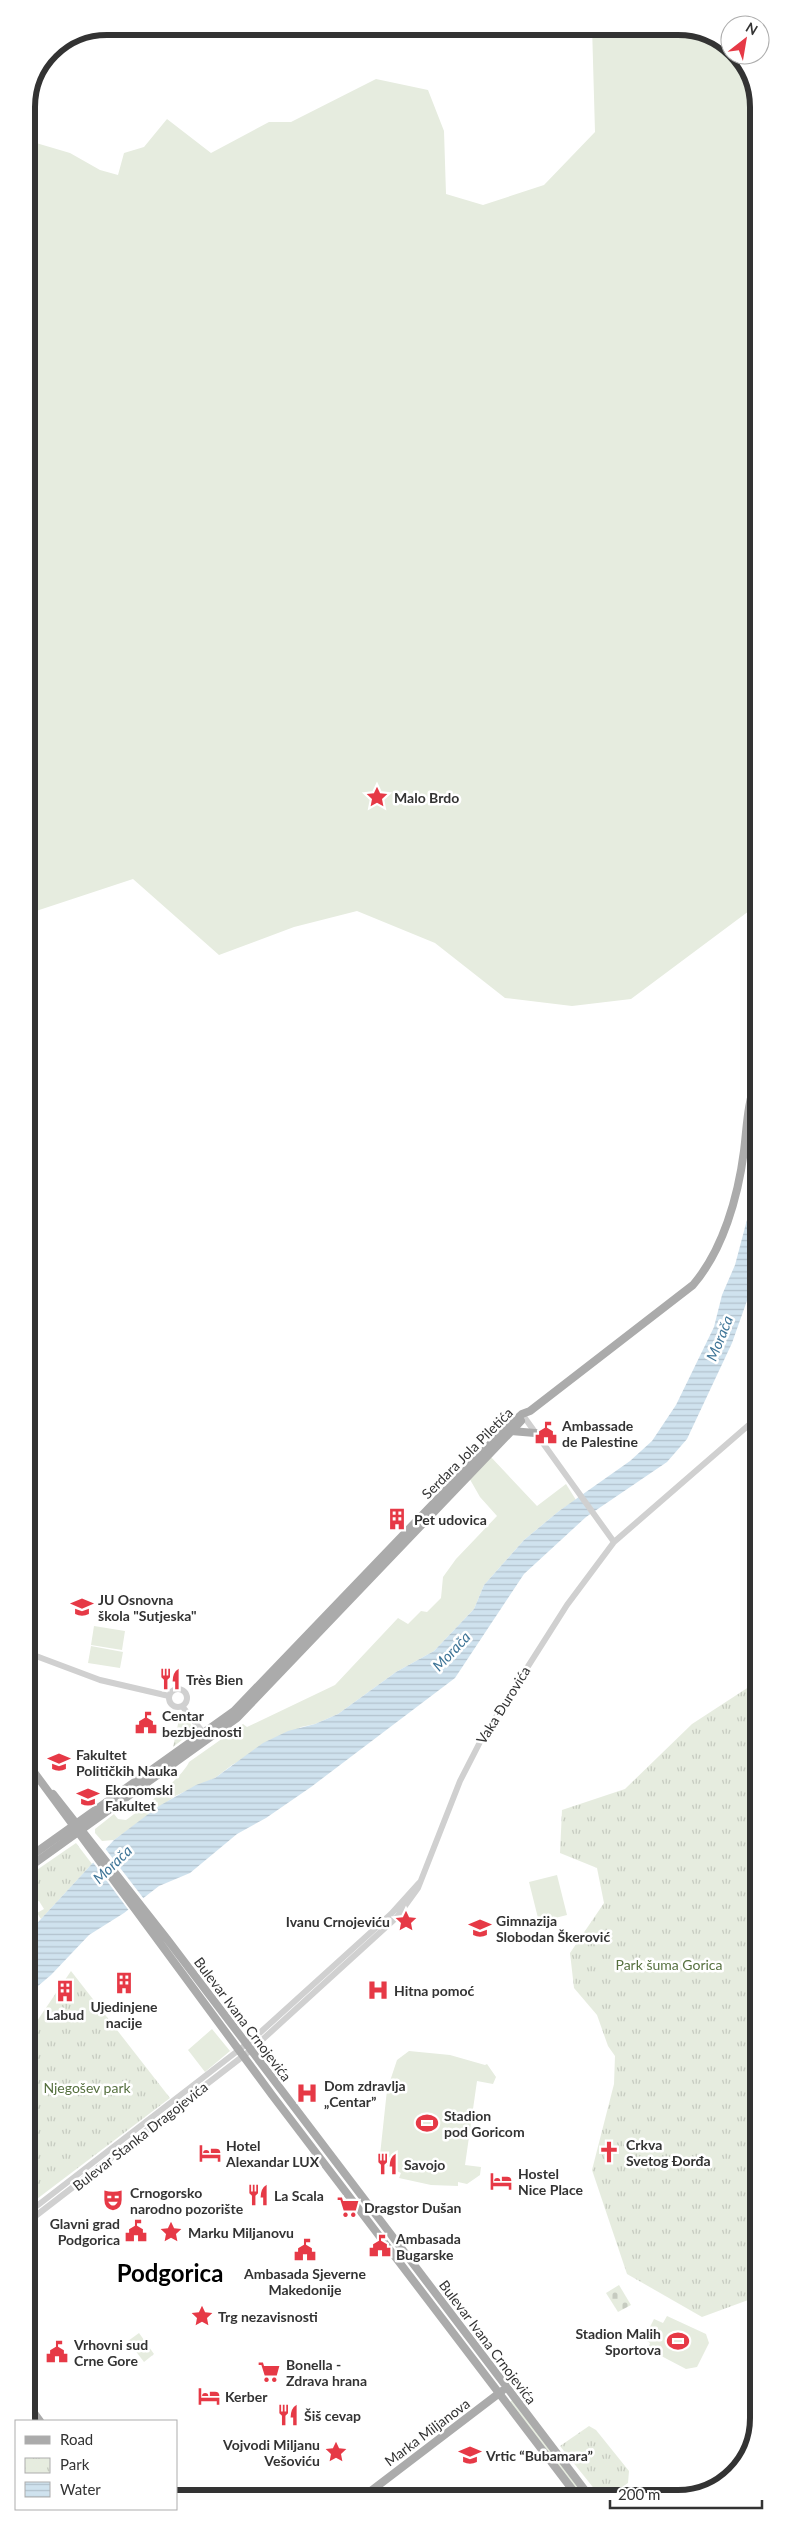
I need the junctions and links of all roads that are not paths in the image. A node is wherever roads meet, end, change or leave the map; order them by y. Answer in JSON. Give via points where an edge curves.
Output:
{"nodes":[{"id":1,"x":750,"y":1101,"type":"edge"},
{"id":2,"x":526,"y":1414,"type":"junction"},
{"id":3,"x":750,"y":1424,"type":"edge"},
{"id":4,"x":507,"y":1431,"type":"junction"},
{"id":5,"x":536,"y":1433,"type":"junction"},
{"id":6,"x":614,"y":1542,"type":"junction"},
{"id":7,"x":35,"y":1656,"type":"edge"},
{"id":8,"x":169,"y":1696,"type":"junction"},
{"id":9,"x":182,"y":1706,"type":"junction"},
{"id":10,"x":205,"y":1736,"type":"junction"},
{"id":11,"x":35,"y":1773,"type":"edge"},
{"id":12,"x":77,"y":1828,"type":"junction"},
{"id":13,"x":35,"y":1854,"type":"edge"},
{"id":14,"x":35,"y":1862,"type":"edge"},
{"id":15,"x":245,"y":2050,"type":"junction"},
{"id":16,"x":35,"y":2208,"type":"edge"},
{"id":17,"x":35,"y":2215,"type":"edge"},
{"id":18,"x":507,"y":2388,"type":"junction"},
{"id":19,"x":499,"y":2394,"type":"junction"},
{"id":20,"x":373,"y":2490,"type":"edge"},
{"id":21,"x":573,"y":2490,"type":"edge"},
{"id":22,"x":585,"y":2490,"type":"edge"}],
"edges":[{"from":1,"to":2,"type":"main road","name":"Serdara Jola Piletića","via":[[736,1190],[723,1232],[705,1270],[682,1296]]},
{"from":2,"to":4,"type":"main road","name":"Serdara Jola Piletića"},
{"from":2,"to":5,"type":"street"},
{"from":3,"to":6,"type":"street","name":"Vaka Đurovića"},
{"from":4,"to":5,"type":"main road"},
{"from":4,"to":10,"type":"main road","name":"Serdara Jola Piletića","via":[[256,1690]]},
{"from":4,"to":10,"type":"main road","name":"Serdara Jola Piletića","via":[[248,1708]]},
{"from":5,"to":6,"type":"street"},
{"from":6,"to":15,"type":"street","name":"Vaka Đurovića","via":[[567,1605],[480,1742],[460,1781],[420,1882],[391,1914]]},
{"from":7,"to":8,"type":"street","via":[[100,1680]]},
{"from":8,"to":9,"type":"street","via":[[174,1706]]},
{"from":8,"to":9,"type":"street","via":[[174,1690],[184,1692],[186,1698]]},
{"from":9,"to":10,"type":"street"},
{"from":10,"to":12,"type":"main road","name":"Serdara Jola Piletića"},
{"from":11,"to":12,"type":"main road","name":"Bulevar Ivana Crnojevića"},
{"from":12,"to":13,"type":"main road"},
{"from":12,"to":14,"type":"main road"},
{"from":12,"to":15,"type":"main road","name":"Bulevar Ivana Crnojevića"},
{"from":15,"to":16,"type":"street","name":"Bulevar Stanka Dragojevića"},
{"from":15,"to":17,"type":"street","name":"Bulevar Stanka Dragojevića"},
{"from":15,"to":18,"type":"main road","name":"Bulevar Ivana Crnojevića"},
{"from":15,"to":19,"type":"main road","name":"Bulevar Ivana Crnojevića"},
{"from":18,"to":19,"type":"main road","name":"Marka Miljanova"},
{"from":18,"to":22,"type":"main road","name":"Bulevar Ivana Crnojevića"},
{"from":19,"to":20,"type":"main road","name":"Marka Miljanova"},
{"from":19,"to":21,"type":"main road","name":"Bulevar Ivana Crnojevića"}]}
